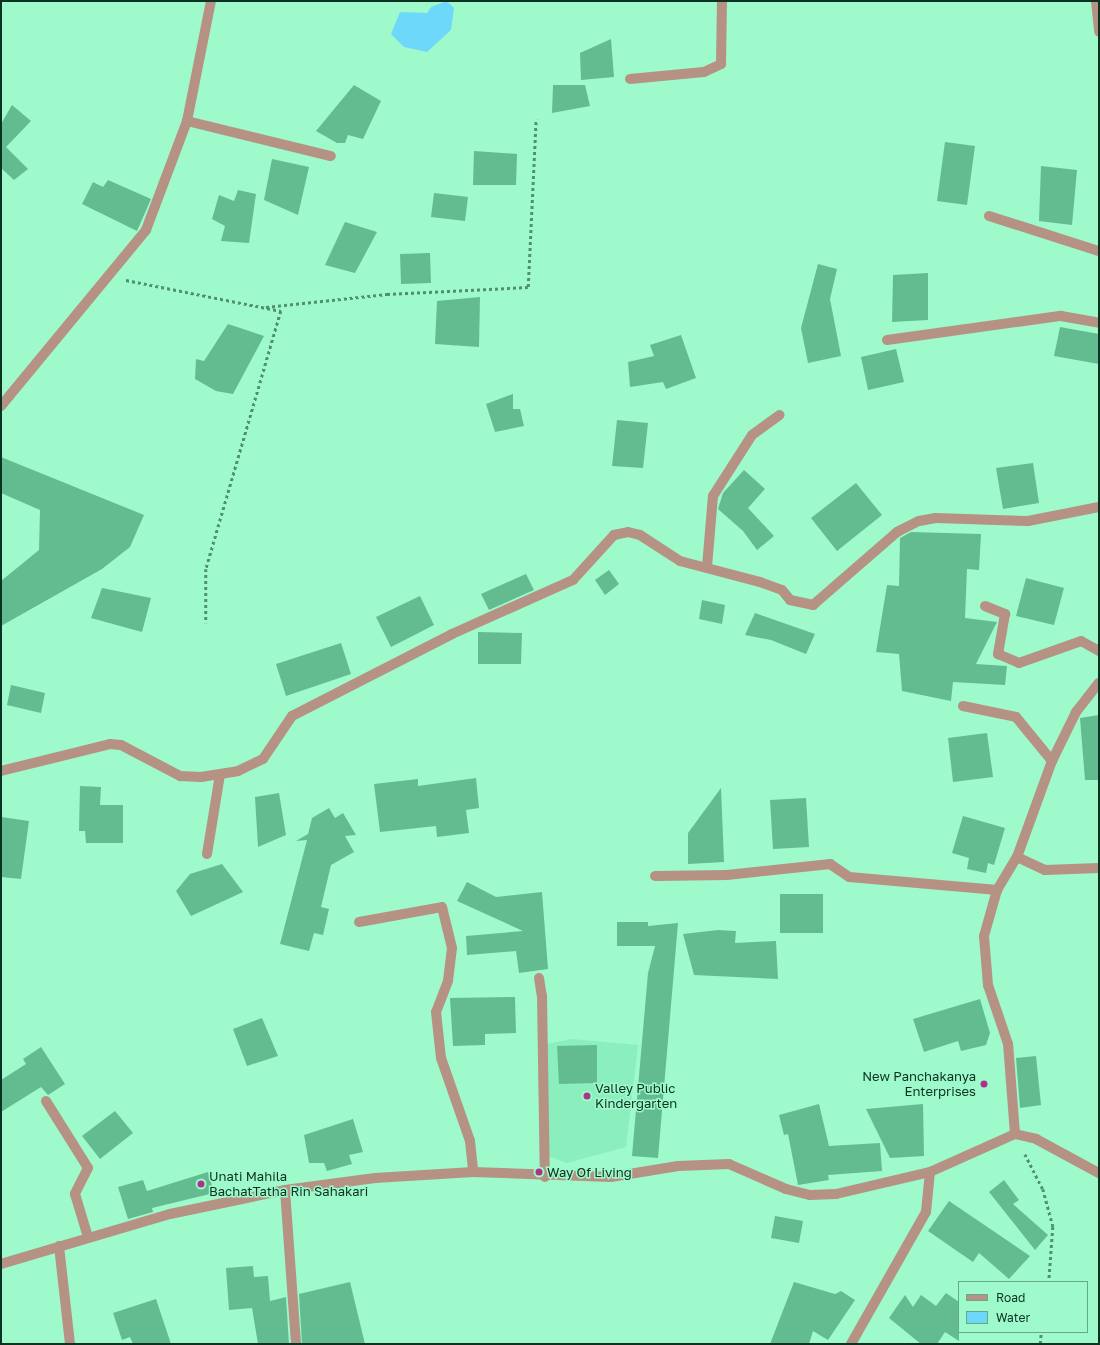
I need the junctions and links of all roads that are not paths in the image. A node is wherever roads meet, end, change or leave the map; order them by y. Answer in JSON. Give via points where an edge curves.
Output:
{"nodes":[{"id":1,"x":212,"y":1,"type":"edge"},
{"id":2,"x":722,"y":1,"type":"edge"},
{"id":3,"x":1096,"y":1,"type":"edge"},
{"id":4,"x":1099,"y":32,"type":"edge"},
{"id":5,"x":630,"y":78,"type":"dead end"},
{"id":6,"x":187,"y":121,"type":"junction"},
{"id":7,"x":331,"y":156,"type":"dead end"},
{"id":8,"x":989,"y":216,"type":"dead end"},
{"id":9,"x":1099,"y":251,"type":"edge"},
{"id":10,"x":1099,"y":323,"type":"edge"},
{"id":11,"x":887,"y":340,"type":"dead end"},
{"id":12,"x":1,"y":406,"type":"edge"},
{"id":13,"x":780,"y":415,"type":"dead end"},
{"id":14,"x":1099,"y":507,"type":"edge"},
{"id":15,"x":707,"y":567,"type":"junction"},
{"id":16,"x":984,"y":606,"type":"dead end"},
{"id":17,"x":1099,"y":651,"type":"edge"},
{"id":18,"x":1099,"y":683,"type":"edge"},
{"id":19,"x":963,"y":706,"type":"dead end"},
{"id":20,"x":1052,"y":761,"type":"junction"},
{"id":21,"x":1,"y":771,"type":"edge"},
{"id":22,"x":220,"y":775,"type":"junction"},
{"id":23,"x":208,"y":854,"type":"dead end"},
{"id":24,"x":1017,"y":857,"type":"junction"},
{"id":25,"x":1099,"y":868,"type":"edge"},
{"id":26,"x":656,"y":876,"type":"dead end"},
{"id":27,"x":997,"y":890,"type":"junction"},
{"id":28,"x":359,"y":922,"type":"dead end"},
{"id":29,"x":538,"y":978,"type":"dead end"},
{"id":30,"x":46,"y":1102,"type":"dead end"},
{"id":31,"x":1015,"y":1134,"type":"junction"},
{"id":32,"x":473,"y":1172,"type":"junction"},
{"id":33,"x":930,"y":1172,"type":"junction"},
{"id":34,"x":1099,"y":1173,"type":"edge"},
{"id":35,"x":545,"y":1177,"type":"junction"},
{"id":36,"x":285,"y":1190,"type":"junction"},
{"id":37,"x":88,"y":1236,"type":"junction"},
{"id":38,"x":59,"y":1246,"type":"junction"},
{"id":39,"x":1,"y":1264,"type":"edge"},
{"id":40,"x":70,"y":1344,"type":"edge"},
{"id":41,"x":296,"y":1344,"type":"edge"},
{"id":42,"x":851,"y":1344,"type":"edge"}],
"edges":[{"from":1,"to":6,"type":"street"},
{"from":2,"to":5,"type":"street","via":[[721,64],[704,72]]},
{"from":3,"to":4,"type":"street"},
{"from":6,"to":7,"type":"street"},
{"from":6,"to":12,"type":"street","via":[[146,230]]},
{"from":8,"to":9,"type":"street"},
{"from":10,"to":11,"type":"street","via":[[1061,316]]},
{"from":13,"to":15,"type":"street","via":[[752,435],[713,496]]},
{"from":14,"to":15,"type":"street","via":[[1028,521],[936,518],[919,521],[897,532],[813,605],[790,600],[782,590],[760,582]]},
{"from":15,"to":22,"type":"street","via":[[680,561],[640,535],[628,532],[614,535],[573,580],[452,634],[314,703],[292,716],[263,758]]},
{"from":16,"to":17,"type":"street","via":[[1005,614],[998,654],[1019,663],[1081,641]]},
{"from":18,"to":20,"type":"street","via":[[1076,712]]},
{"from":19,"to":20,"type":"street","via":[[1016,716]]},
{"from":20,"to":24,"type":"street"},
{"from":21,"to":22,"type":"street","via":[[110,744],[121,745],[171,773]]},
{"from":22,"to":23,"type":"street"},
{"from":24,"to":25,"type":"street","via":[[1045,870]]},
{"from":24,"to":27,"type":"street"},
{"from":26,"to":27,"type":"street","via":[[727,875],[830,864],[849,877]]},
{"from":27,"to":31,"type":"street","via":[[983,947],[988,985],[1008,1044]]},
{"from":28,"to":32,"type":"street","via":[[442,907],[452,948],[448,981],[436,1012],[442,1058],[470,1141]]},
{"from":29,"to":35,"type":"street","via":[[542,996]]},
{"from":30,"to":37,"type":"street","via":[[88,1168],[75,1194]]},
{"from":31,"to":33,"type":"street"},
{"from":31,"to":34,"type":"street","via":[[1036,1139]]},
{"from":32,"to":35,"type":"street"},
{"from":32,"to":36,"type":"street","via":[[375,1178]]},
{"from":33,"to":35,"type":"street","via":[[823,1194],[786,1189],[729,1164],[678,1166],[610,1177]]},
{"from":33,"to":42,"type":"street","via":[[926,1212]]},
{"from":36,"to":37,"type":"street","via":[[170,1214]]},
{"from":36,"to":41,"type":"street"},
{"from":37,"to":38,"type":"street"},
{"from":38,"to":39,"type":"street"},
{"from":38,"to":40,"type":"street"}]}
